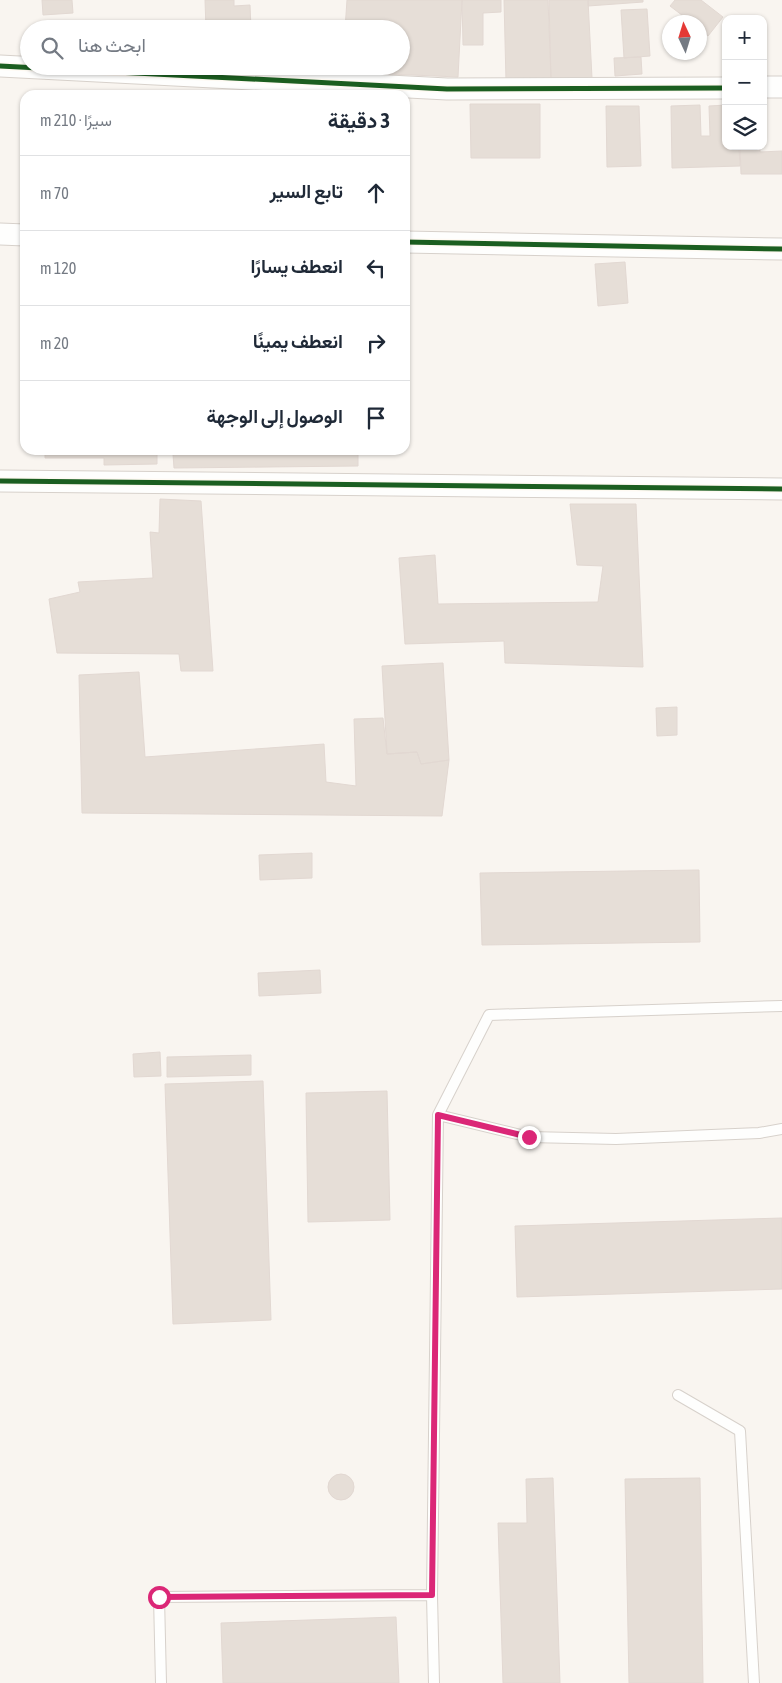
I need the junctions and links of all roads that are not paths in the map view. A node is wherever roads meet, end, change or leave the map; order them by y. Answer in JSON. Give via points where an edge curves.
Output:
{"nodes":[{"id":1,"x":0,"y":66,"type":"edge"},
{"id":2,"x":20,"y":67,"type":"edge"},
{"id":3,"x":175,"y":75,"type":"edge"},
{"id":4,"x":767,"y":87,"type":"edge"},
{"id":5,"x":782,"y":87,"type":"edge"},
{"id":6,"x":722,"y":88,"type":"edge"},
{"id":7,"x":0,"y":234,"type":"edge"},
{"id":8,"x":20,"y":235,"type":"edge"},
{"id":9,"x":410,"y":242,"type":"edge"},
{"id":10,"x":782,"y":249,"type":"edge"},
{"id":11,"x":0,"y":481,"type":"edge"},
{"id":12,"x":782,"y":489,"type":"edge"},
{"id":13,"x":782,"y":1006,"type":"edge"},
{"id":14,"x":438,"y":1115,"type":"junction"},
{"id":15,"x":782,"y":1129,"type":"edge"},
{"id":16,"x":678,"y":1395,"type":"dead end"},
{"id":17,"x":432,"y":1595,"type":"junction"},
{"id":18,"x":161,"y":1683,"type":"edge"},
{"id":19,"x":434,"y":1683,"type":"edge"},
{"id":20,"x":754,"y":1683,"type":"edge"}],
"edges":[{"from":1,"to":2,"type":"street"},
{"from":3,"to":6,"type":"street","via":[[447,89]]},
{"from":4,"to":5,"type":"street"},
{"from":7,"to":8,"type":"street"},
{"from":9,"to":10,"type":"street"},
{"from":11,"to":12,"type":"street"},
{"from":13,"to":14,"type":"lane","via":[[489,1015]]},
{"from":14,"to":15,"type":"lane","via":[[529,1137],[616,1139]]},
{"from":14,"to":17,"type":"lane"},
{"from":16,"to":20,"type":"lane","via":[[740,1431]]},
{"from":17,"to":18,"type":"lane","via":[[159,1597]]},
{"from":17,"to":19,"type":"lane"}]}
